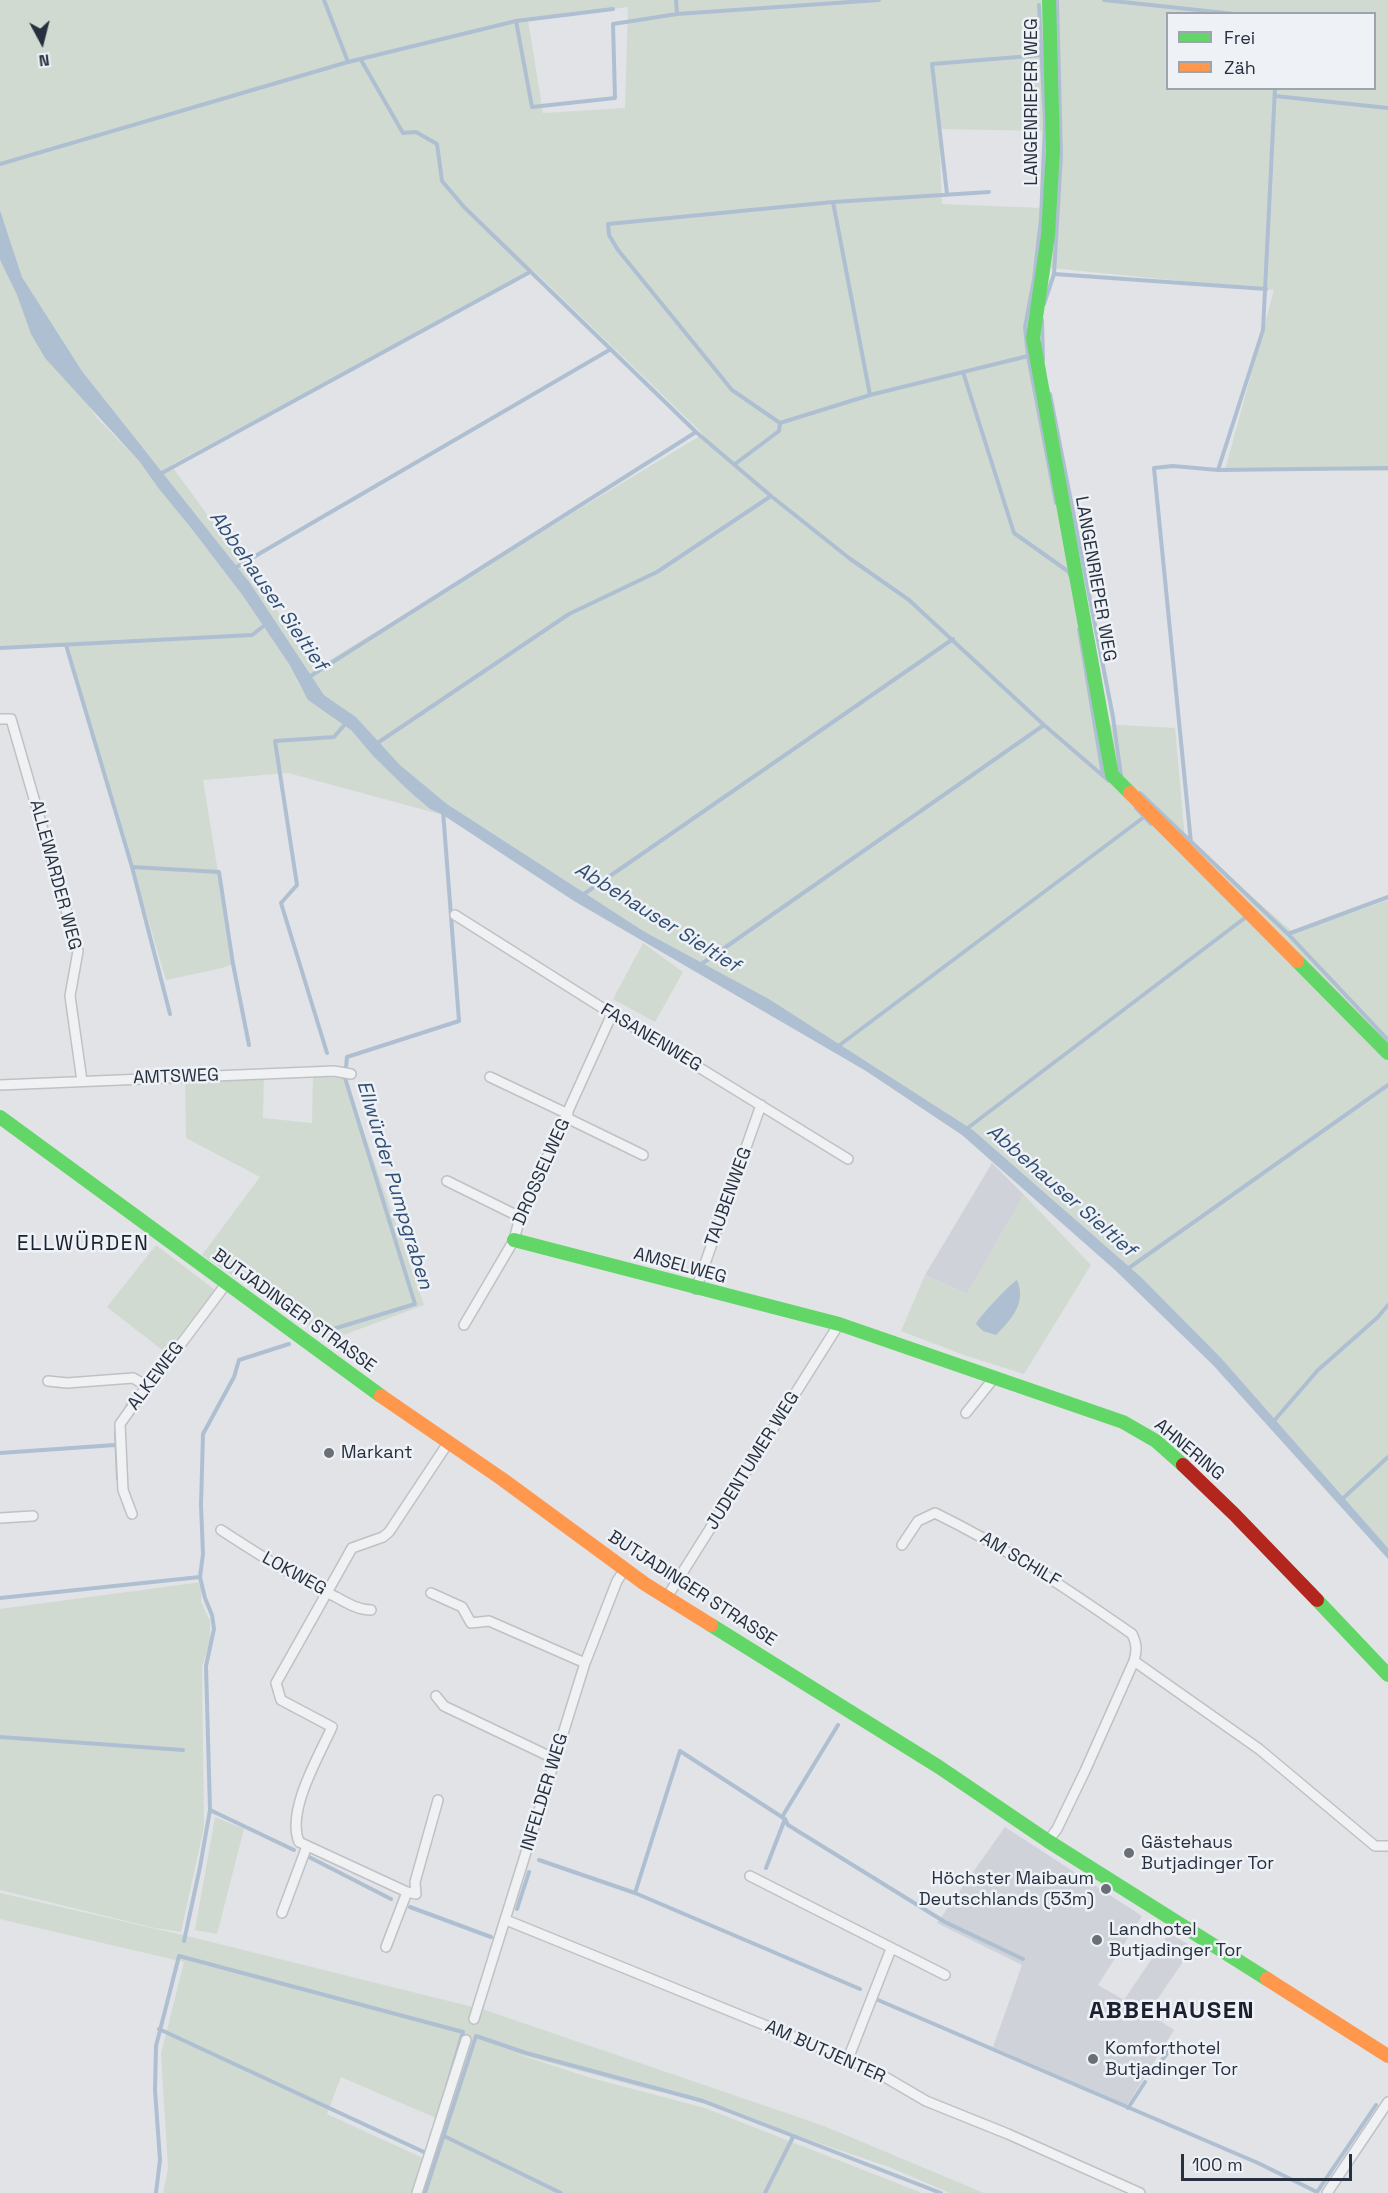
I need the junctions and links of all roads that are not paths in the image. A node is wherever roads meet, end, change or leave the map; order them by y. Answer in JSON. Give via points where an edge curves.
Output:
{"nodes":[{"id":1,"x":1049,"y":0,"type":"edge"},
{"id":2,"x":0,"y":719,"type":"edge"},
{"id":3,"x":455,"y":915,"type":"dead end"},
{"id":4,"x":612,"y":1014,"type":"junction"},
{"id":5,"x":1388,"y":1053,"type":"edge"},
{"id":6,"x":351,"y":1074,"type":"dead end"},
{"id":7,"x":490,"y":1077,"type":"dead end"},
{"id":8,"x":82,"y":1081,"type":"junction"},
{"id":9,"x":0,"y":1085,"type":"edge"},
{"id":10,"x":761,"y":1105,"type":"junction"},
{"id":11,"x":567,"y":1116,"type":"junction"},
{"id":12,"x":0,"y":1117,"type":"edge"},
{"id":13,"x":644,"y":1155,"type":"dead end"},
{"id":14,"x":848,"y":1159,"type":"dead end"},
{"id":15,"x":447,"y":1181,"type":"dead end"},
{"id":16,"x":519,"y":1217,"type":"junction"},
{"id":17,"x":514,"y":1240,"type":"junction"},
{"id":18,"x":226,"y":1284,"type":"junction"},
{"id":19,"x":696,"y":1288,"type":"junction"},
{"id":20,"x":838,"y":1324,"type":"junction"},
{"id":21,"x":464,"y":1325,"type":"dead end"},
{"id":22,"x":994,"y":1378,"type":"junction"},
{"id":23,"x":48,"y":1381,"type":"dead end"},
{"id":24,"x":147,"y":1386,"type":"junction"},
{"id":25,"x":966,"y":1413,"type":"dead end"},
{"id":26,"x":448,"y":1443,"type":"junction"},
{"id":27,"x":132,"y":1514,"type":"dead end"},
{"id":28,"x":33,"y":1516,"type":"dead end"},
{"id":29,"x":0,"y":1518,"type":"edge"},
{"id":30,"x":221,"y":1530,"type":"dead end"},
{"id":31,"x":903,"y":1545,"type":"dead end"},
{"id":32,"x":625,"y":1569,"type":"junction"},
{"id":33,"x":326,"y":1593,"type":"junction"},
{"id":34,"x":431,"y":1593,"type":"dead end"},
{"id":35,"x":667,"y":1597,"type":"junction"},
{"id":36,"x":371,"y":1610,"type":"dead end"},
{"id":37,"x":1134,"y":1661,"type":"junction"},
{"id":38,"x":585,"y":1663,"type":"junction"},
{"id":39,"x":1388,"y":1675,"type":"edge"},
{"id":40,"x":436,"y":1696,"type":"dead end"},
{"id":41,"x":555,"y":1759,"type":"junction"},
{"id":42,"x":438,"y":1800,"type":"dead end"},
{"id":43,"x":1048,"y":1841,"type":"junction"},
{"id":44,"x":308,"y":1846,"type":"junction"},
{"id":45,"x":1388,"y":1846,"type":"edge"},
{"id":46,"x":750,"y":1876,"type":"dead end"},
{"id":47,"x":412,"y":1894,"type":"junction"},
{"id":48,"x":282,"y":1913,"type":"dead end"},
{"id":49,"x":506,"y":1920,"type":"junction"},
{"id":50,"x":386,"y":1947,"type":"dead end"},
{"id":51,"x":891,"y":1949,"type":"junction"},
{"id":52,"x":945,"y":1975,"type":"dead end"},
{"id":53,"x":474,"y":2019,"type":"dead end"},
{"id":54,"x":466,"y":2040,"type":"dead end"},
{"id":55,"x":1388,"y":2056,"type":"edge"},
{"id":56,"x":848,"y":2059,"type":"junction"},
{"id":57,"x":1388,"y":2102,"type":"edge"},
{"id":58,"x":417,"y":2193,"type":"edge"},
{"id":59,"x":1140,"y":2193,"type":"edge"},
{"id":60,"x":1327,"y":2193,"type":"edge"}],
"edges":[{"from":1,"to":5,"type":"street","name":"LANGENRIEPER WEG","via":[[1053,149],[1048,235],[1033,338],[1112,775]]},
{"from":2,"to":8,"type":"street","name":"ALLEWARDER WEG","via":[[11,719],[78,951],[70,996]]},
{"from":3,"to":4,"type":"street","name":"FASANENWEG"},
{"from":4,"to":10,"type":"street","name":"FASANENWEG"},
{"from":4,"to":11,"type":"street","name":"DROSSELWEG"},
{"from":6,"to":8,"type":"street","name":"AMTSWEG","via":[[334,1071]]},
{"from":7,"to":11,"type":"street"},
{"from":8,"to":9,"type":"street","name":"AMTSWEG"},
{"from":10,"to":14,"type":"street","name":"FASANENWEG"},
{"from":10,"to":19,"type":"street","name":"TAUBENWEG"},
{"from":11,"to":13,"type":"street"},
{"from":11,"to":16,"type":"street","name":"DROSSELWEG"},
{"from":12,"to":18,"type":"street","name":"BUTJADINGER STRASSE"},
{"from":15,"to":16,"type":"street"},
{"from":16,"to":17,"type":"street","name":"DROSSELWEG"},
{"from":17,"to":19,"type":"street","name":"AMSELWEG"},
{"from":17,"to":21,"type":"street","name":"DROSSELWEG"},
{"from":18,"to":24,"type":"street","name":"ALKEWEG"},
{"from":18,"to":26,"type":"street","name":"BUTJADINGER STRASSE"},
{"from":19,"to":20,"type":"street","name":"AMSELWEG"},
{"from":20,"to":22,"type":"street","name":"AHNERING"},
{"from":20,"to":35,"type":"street","name":"JUDENTUMER WEG"},
{"from":22,"to":25,"type":"street"},
{"from":22,"to":39,"type":"street","name":"AHNERING","via":[[1123,1422],[1156,1441],[1234,1514]]},
{"from":23,"to":24,"type":"street","via":[[134,1378]]},
{"from":24,"to":27,"type":"street","name":"ALKEWEG","via":[[120,1424],[123,1490]]},
{"from":26,"to":32,"type":"street","name":"BUTJADINGER STRASSE"},
{"from":26,"to":33,"type":"street","via":[[389,1532],[352,1548]]},
{"from":28,"to":29,"type":"street"},
{"from":30,"to":33,"type":"street","name":"LOKWEG"},
{"from":31,"to":37,"type":"street","name":"AM SCHILF","via":[[918,1521],[935,1513],[970,1530],[1070,1590],[1132,1634],[1137,1643]]},
{"from":32,"to":35,"type":"street","name":"BUTJADINGER STRASSE"},
{"from":32,"to":38,"type":"street","name":"INFELDER WEG"},
{"from":33,"to":36,"type":"street","name":"LOKWEG","via":[[362,1610]]},
{"from":33,"to":44,"type":"street","via":[[276,1683],[281,1700],[332,1727],[300,1801],[296,1834],[299,1842]]},
{"from":34,"to":38,"type":"street","via":[[462,1607],[471,1623],[489,1621]]},
{"from":35,"to":43,"type":"street","name":"BUTJADINGER STRASSE","via":[[939,1767]]},
{"from":37,"to":43,"type":"street","via":[[1085,1771]]},
{"from":37,"to":45,"type":"street","via":[[1258,1749],[1375,1846]]},
{"from":38,"to":41,"type":"street","name":"INFELDER WEG"},
{"from":40,"to":41,"type":"street","via":[[444,1706]]},
{"from":41,"to":49,"type":"street","name":"INFELDER WEG"},
{"from":42,"to":47,"type":"street"},
{"from":43,"to":55,"type":"street","name":"BUTJADINGER STRASSE"},
{"from":44,"to":47,"type":"street"},
{"from":44,"to":48,"type":"street"},
{"from":46,"to":51,"type":"street"},
{"from":47,"to":50,"type":"street"},
{"from":49,"to":53,"type":"street","name":"INFELDER WEG"},
{"from":49,"to":56,"type":"street","name":"AM BUTJENTER"},
{"from":51,"to":52,"type":"street"},
{"from":51,"to":56,"type":"street"},
{"from":54,"to":58,"type":"street"},
{"from":56,"to":59,"type":"street","name":"AM BUTJENTER","via":[[926,2101]]},
{"from":57,"to":60,"type":"street"}]}
